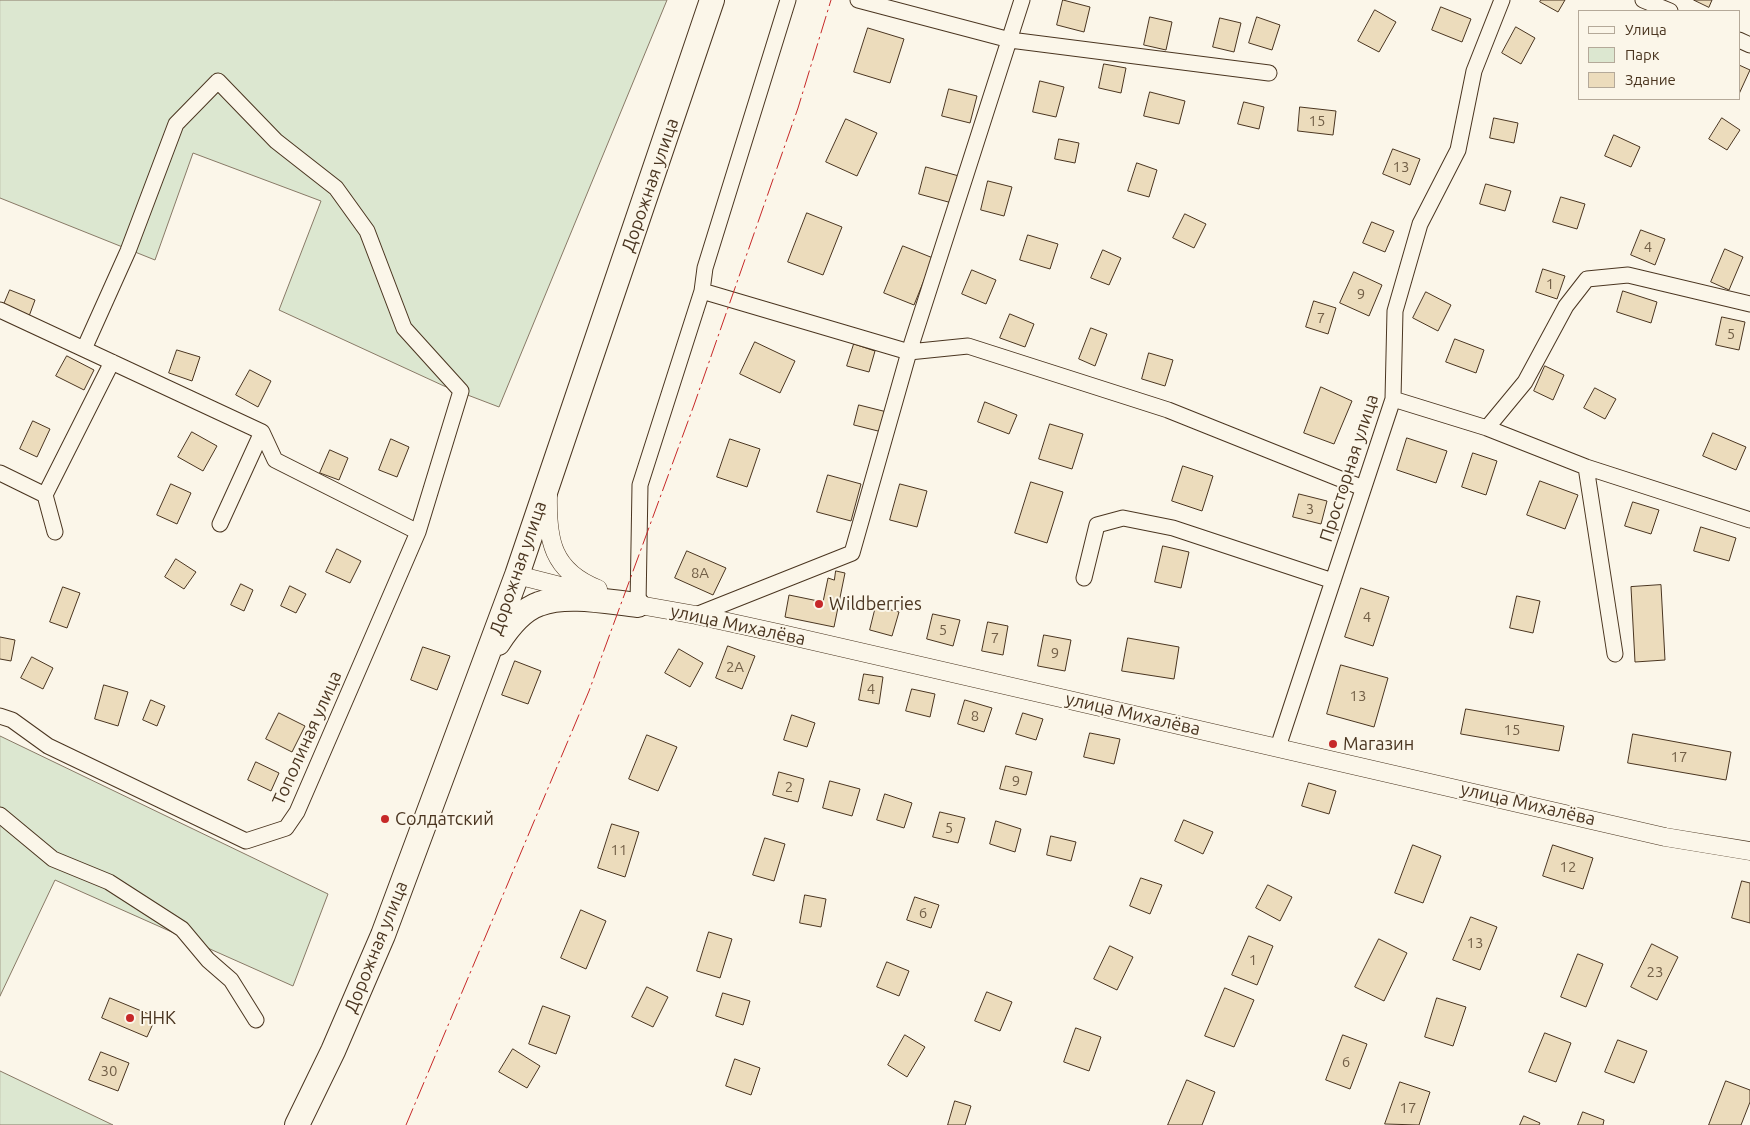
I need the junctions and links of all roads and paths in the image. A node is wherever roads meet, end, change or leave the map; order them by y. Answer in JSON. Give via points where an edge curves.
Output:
{"nodes":[{"id":1,"x":712,"y":0,"type":"edge"},
{"id":2,"x":788,"y":0,"type":"edge"},
{"id":3,"x":858,"y":0,"type":"edge"},
{"id":4,"x":1022,"y":0,"type":"edge"},
{"id":5,"x":1502,"y":0,"type":"edge"},
{"id":6,"x":1643,"y":0,"type":"edge"},
{"id":7,"x":1668,"y":10,"type":"edge"},
{"id":8,"x":1010,"y":40,"type":"junction"},
{"id":9,"x":1269,"y":73,"type":"dead end"},
{"id":10,"x":702,"y":291,"type":"junction"},
{"id":11,"x":1750,"y":304,"type":"edge"},
{"id":12,"x":0,"y":310,"type":"edge"},
{"id":13,"x":84,"y":349,"type":"junction"},
{"id":14,"x":909,"y":352,"type":"junction"},
{"id":15,"x":112,"y":362,"type":"junction"},
{"id":16,"x":1393,"y":399,"type":"junction"},
{"id":17,"x":1487,"y":428,"type":"junction"},
{"id":18,"x":262,"y":432,"type":"junction"},
{"id":19,"x":1586,"y":467,"type":"junction"},
{"id":20,"x":0,"y":473,"type":"edge"},
{"id":21,"x":549,"y":481,"type":"junction"},
{"id":22,"x":1363,"y":488,"type":"junction"},
{"id":23,"x":45,"y":495,"type":"junction"},
{"id":24,"x":1750,"y":520,"type":"edge"},
{"id":25,"x":220,"y":524,"type":"dead end"},
{"id":26,"x":55,"y":532,"type":"dead end"},
{"id":27,"x":418,"y":532,"type":"junction"},
{"id":28,"x":517,"y":575,"type":"junction"},
{"id":29,"x":1084,"y":578,"type":"dead end"},
{"id":30,"x":1333,"y":580,"type":"junction"},
{"id":31,"x":638,"y":605,"type":"junction"},
{"id":32,"x":696,"y":615,"type":"junction"},
{"id":33,"x":1616,"y":654,"type":"dead end"},
{"id":34,"x":484,"y":664,"type":"junction"},
{"id":35,"x":0,"y":716,"type":"edge"},
{"id":36,"x":1278,"y":746,"type":"junction"},
{"id":37,"x":0,"y":815,"type":"edge"},
{"id":38,"x":1750,"y":851,"type":"edge"},
{"id":39,"x":256,"y":1020,"type":"dead end"},
{"id":40,"x":297,"y":1125,"type":"edge"}],
"edges":[{"from":1,"to":21,"type":"highway","name":"Дорожная улица"},
{"from":2,"to":10,"type":"street","via":[[705,268]]},
{"from":3,"to":8,"type":"street"},
{"from":4,"to":8,"type":"street"},
{"from":5,"to":16,"type":"street","name":"Просторная улица","via":[[1474,71],[1458,150],[1420,224],[1395,311]]},
{"from":6,"to":7,"type":"street"},
{"from":8,"to":9,"type":"street"},
{"from":8,"to":14,"type":"street"},
{"from":10,"to":14,"type":"street"},
{"from":10,"to":31,"type":"street","via":[[640,485]]},
{"from":11,"to":17,"type":"street","via":[[1628,275],[1587,279],[1566,306],[1525,382]]},
{"from":12,"to":13,"type":"street"},
{"from":13,"to":15,"type":"street"},
{"from":13,"to":27,"type":"street","name":"Тополиная улица","via":[[128,251],[176,124],[218,81],[276,141],[336,188],[367,231],[404,328],[461,391]]},
{"from":14,"to":22,"type":"street","via":[[968,346],[1168,410]]},
{"from":14,"to":32,"type":"street","via":[[852,553]]},
{"from":15,"to":18,"type":"street"},
{"from":15,"to":23,"type":"street"},
{"from":16,"to":17,"type":"street"},
{"from":16,"to":22,"type":"street","name":"Просторная улица"},
{"from":17,"to":19,"type":"street"},
{"from":18,"to":25,"type":"street"},
{"from":18,"to":27,"type":"street","via":[[275,460]]},
{"from":19,"to":24,"type":"street"},
{"from":19,"to":33,"type":"street"},
{"from":20,"to":23,"type":"street"},
{"from":21,"to":28,"type":"highway","name":"Дорожная улица"},
{"from":21,"to":31,"type":"street","via":[[550,533],[556,555],[570,573],[590,586]]},
{"from":22,"to":30,"type":"street","name":"Просторная улица"},
{"from":23,"to":26,"type":"street"},
{"from":27,"to":35,"type":"street","name":"Тополиная улица","via":[[297,812],[286,828],[246,841],[48,746],[12,720]]},
{"from":28,"to":31,"type":"street","name":"улица Михалёва"},
{"from":28,"to":34,"type":"highway","name":"Дорожная улица"},
{"from":29,"to":30,"type":"street","via":[[1097,525],[1123,518],[1173,528]]},
{"from":30,"to":36,"type":"street","name":"Просторная улица"},
{"from":31,"to":32,"type":"street","name":"улица Михалёва"},
{"from":31,"to":34,"type":"highway","via":[[560,598],[538,604],[520,616]]},
{"from":32,"to":36,"type":"street","name":"улица Михалёва"},
{"from":34,"to":40,"type":"highway","name":"Дорожная улица","via":[[383,935]]},
{"from":36,"to":38,"type":"street","name":"улица Михалёва","via":[[1665,836]]},
{"from":37,"to":39,"type":"street","via":[[53,859],[109,882],[182,929],[208,960],[231,980]]}]}
